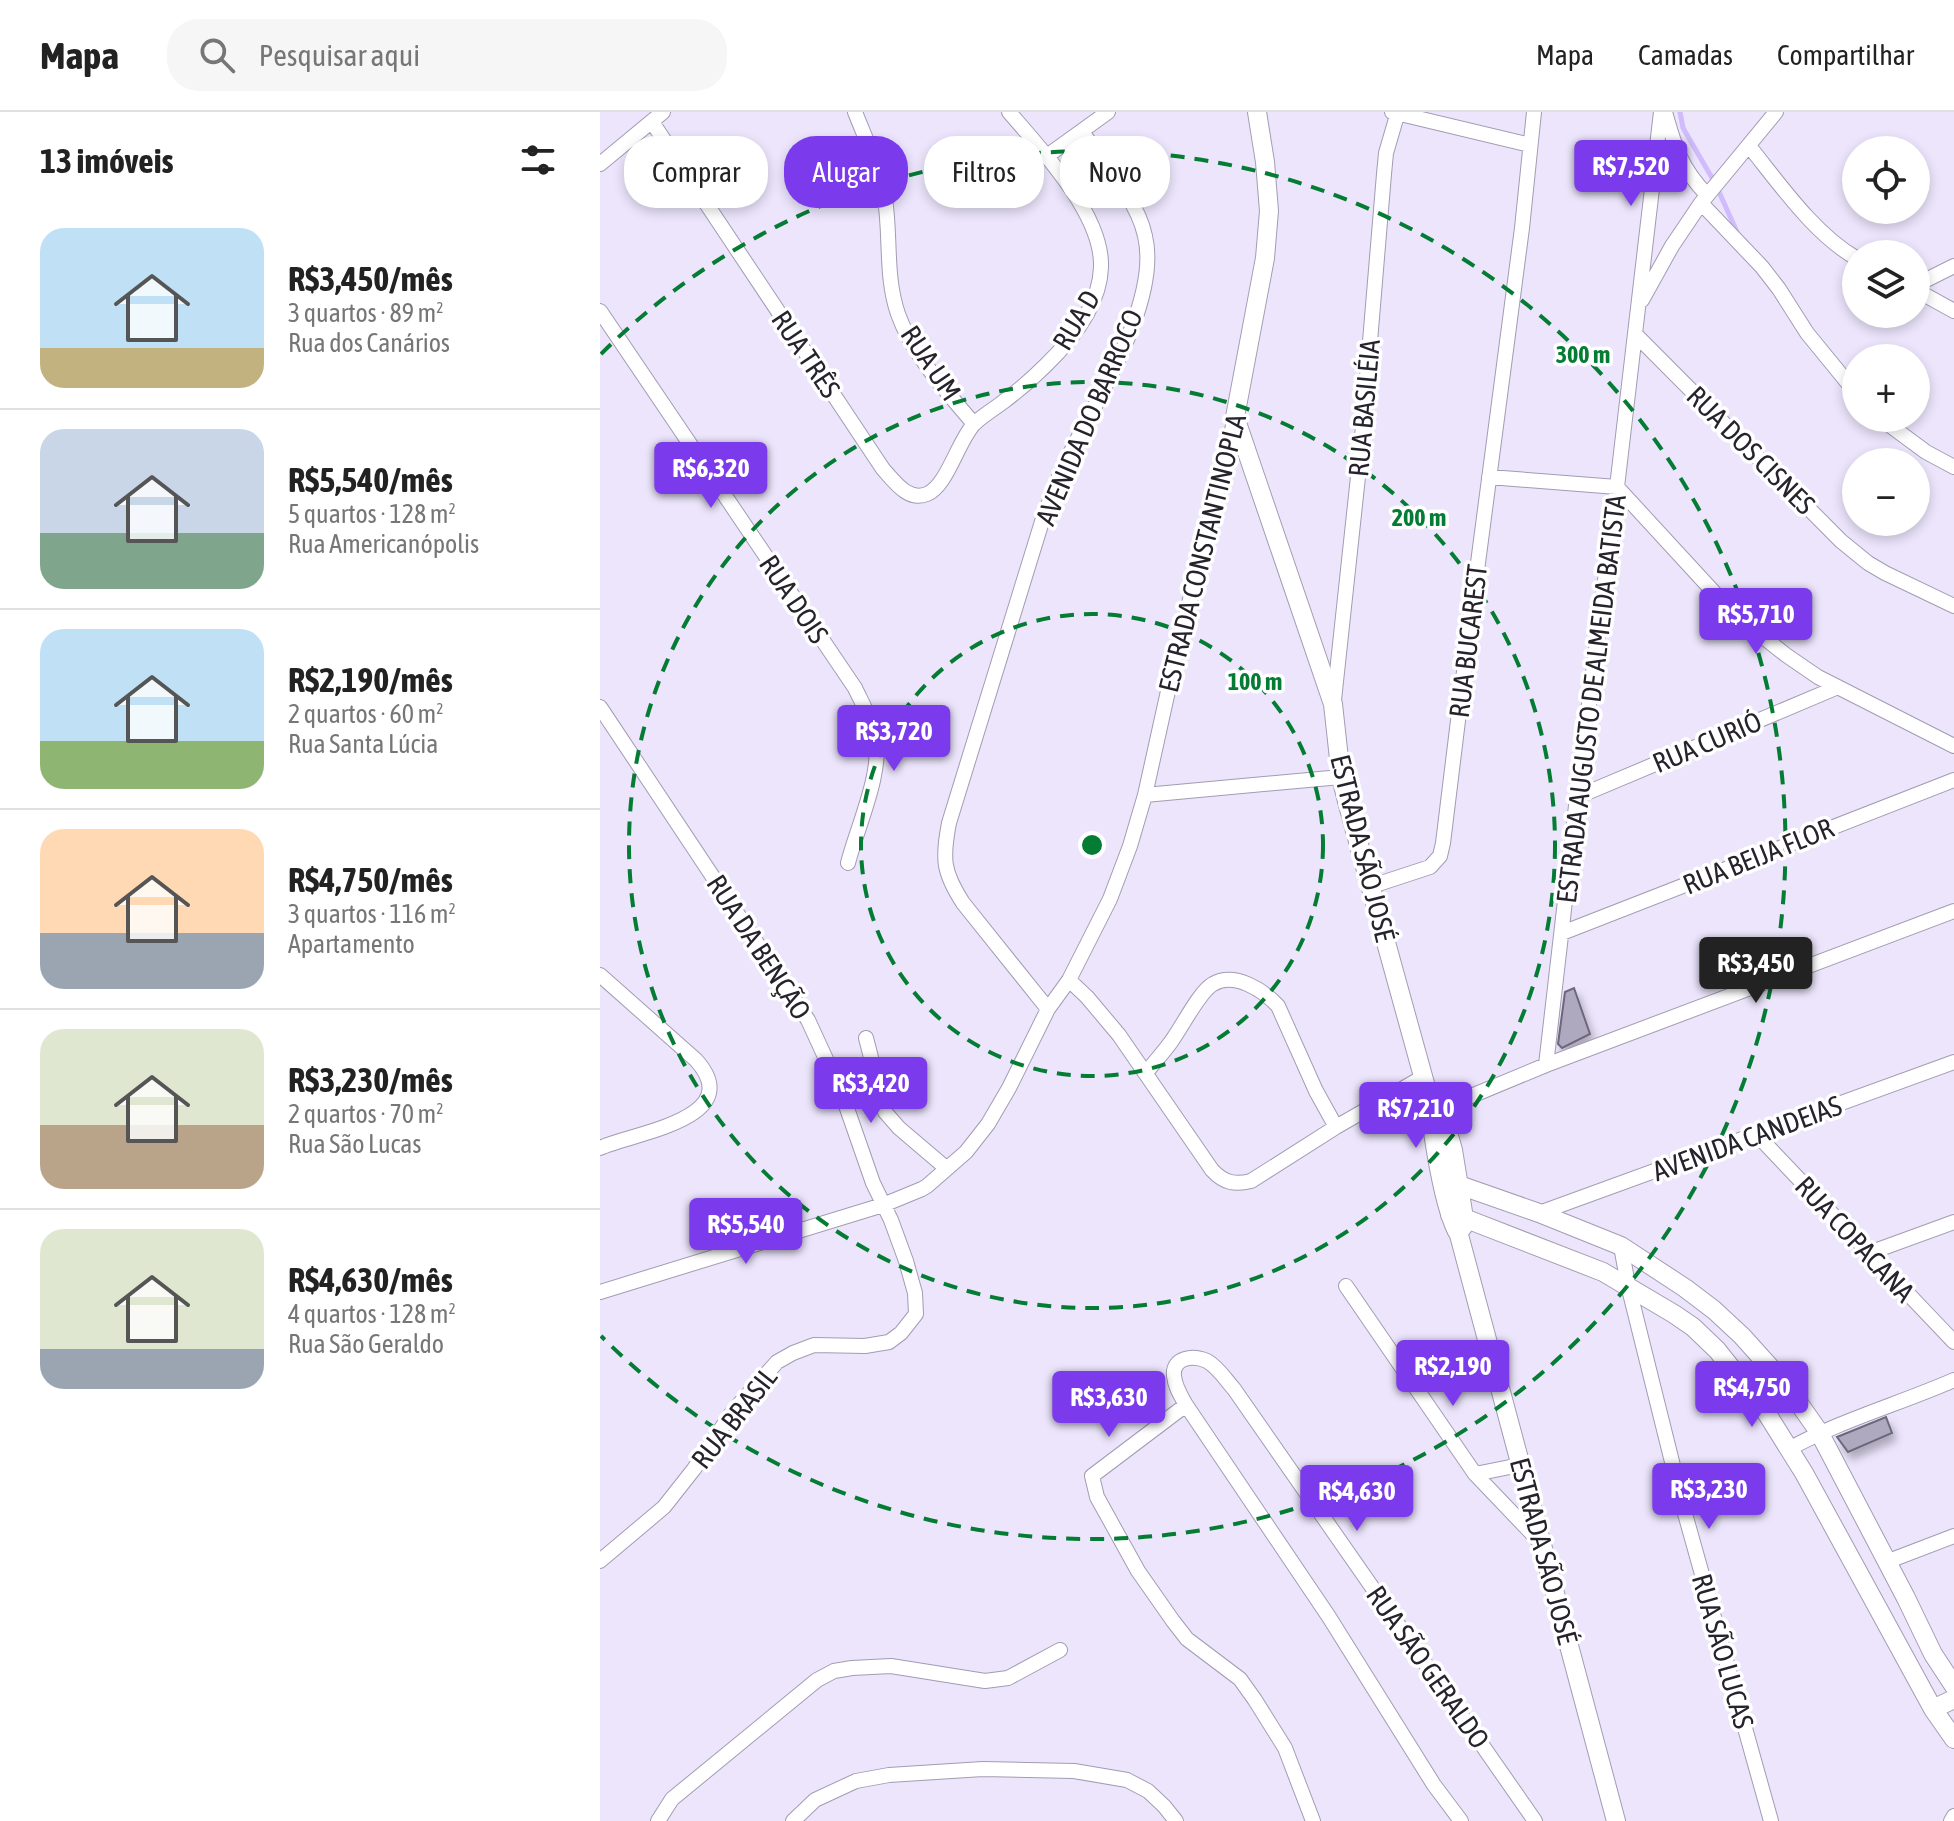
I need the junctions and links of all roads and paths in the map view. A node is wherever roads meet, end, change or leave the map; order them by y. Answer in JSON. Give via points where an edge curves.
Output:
{"nodes":[{"id":1,"x":855,"y":112,"type":"edge"},
{"id":2,"x":1009,"y":112,"type":"edge"},
{"id":3,"x":1108,"y":112,"type":"edge"},
{"id":4,"x":1257,"y":112,"type":"edge"},
{"id":5,"x":1534,"y":112,"type":"edge"},
{"id":6,"x":1663,"y":112,"type":"edge"},
{"id":7,"x":1776,"y":112,"type":"edge"},
{"id":8,"x":1396,"y":113,"type":"edge"},
{"id":9,"x":657,"y":117,"type":"edge"},
{"id":10,"x":1082,"y":132,"type":"junction"},
{"id":11,"x":1530,"y":145,"type":"junction"},
{"id":12,"x":1749,"y":146,"type":"junction"},
{"id":13,"x":1047,"y":156,"type":"junction"},
{"id":14,"x":600,"y":164,"type":"edge"},
{"id":15,"x":1705,"y":197,"type":"junction"},
{"id":16,"x":1842,"y":251,"type":"edge"},
{"id":17,"x":1954,"y":266,"type":"edge"},
{"id":18,"x":1930,"y":280,"type":"edge"},
{"id":19,"x":1930,"y":296,"type":"edge"},
{"id":20,"x":1638,"y":307,"type":"junction"},
{"id":21,"x":600,"y":311,"type":"edge"},
{"id":22,"x":1954,"y":311,"type":"edge"},
{"id":23,"x":1635,"y":334,"type":"junction"},
{"id":24,"x":1842,"y":376,"type":"edge"},
{"id":25,"x":1235,"y":417,"type":"junction"},
{"id":26,"x":974,"y":424,"type":"junction"},
{"id":27,"x":1899,"y":432,"type":"edge"},
{"id":28,"x":1954,"y":467,"type":"edge"},
{"id":29,"x":1489,"y":477,"type":"junction"},
{"id":30,"x":1617,"y":487,"type":"junction"},
{"id":31,"x":1954,"y":606,"type":"edge"},
{"id":32,"x":1838,"y":687,"type":"junction"},
{"id":33,"x":1333,"y":704,"type":"junction"},
{"id":34,"x":600,"y":707,"type":"edge"},
{"id":35,"x":1954,"y":746,"type":"edge"},
{"id":36,"x":1341,"y":777,"type":"junction"},
{"id":37,"x":1954,"y":780,"type":"edge"},
{"id":38,"x":1145,"y":795,"type":"junction"},
{"id":39,"x":1577,"y":797,"type":"junction"},
{"id":40,"x":848,"y":863,"type":"dead end"},
{"id":41,"x":1372,"y":886,"type":"junction"},
{"id":42,"x":1954,"y":911,"type":"edge"},
{"id":43,"x":1562,"y":933,"type":"junction"},
{"id":44,"x":600,"y":975,"type":"edge"},
{"id":45,"x":1069,"y":980,"type":"junction"},
{"id":46,"x":1048,"y":1009,"type":"junction"},
{"id":47,"x":866,"y":1038,"type":"dead end"},
{"id":48,"x":1954,"y":1062,"type":"edge"},
{"id":49,"x":1546,"y":1065,"type":"junction"},
{"id":50,"x":1146,"y":1073,"type":"junction"},
{"id":51,"x":1423,"y":1077,"type":"junction"},
{"id":52,"x":1434,"y":1106,"type":"junction"},
{"id":53,"x":1336,"y":1127,"type":"junction"},
{"id":54,"x":1757,"y":1135,"type":"junction"},
{"id":55,"x":603,"y":1143,"type":"edge"},
{"id":56,"x":946,"y":1168,"type":"junction"},
{"id":57,"x":1451,"y":1183,"type":"junction"},
{"id":58,"x":883,"y":1205,"type":"junction"},
{"id":59,"x":1539,"y":1213,"type":"junction"},
{"id":60,"x":1954,"y":1222,"type":"edge"},
{"id":61,"x":1458,"y":1223,"type":"junction"},
{"id":62,"x":1621,"y":1246,"type":"junction"},
{"id":63,"x":1869,"y":1253,"type":"junction"},
{"id":64,"x":1628,"y":1285,"type":"junction"},
{"id":65,"x":1346,"y":1286,"type":"dead end"},
{"id":66,"x":600,"y":1292,"type":"edge"},
{"id":67,"x":1954,"y":1342,"type":"edge"},
{"id":68,"x":1954,"y":1380,"type":"edge"},
{"id":69,"x":1186,"y":1405,"type":"junction"},
{"id":70,"x":1819,"y":1432,"type":"junction"},
{"id":71,"x":1789,"y":1449,"type":"junction"},
{"id":72,"x":1520,"y":1465,"type":"junction"},
{"id":73,"x":1475,"y":1474,"type":"junction"},
{"id":74,"x":1954,"y":1536,"type":"edge"},
{"id":75,"x":1542,"y":1545,"type":"junction"},
{"id":76,"x":600,"y":1561,"type":"edge"},
{"id":77,"x":1886,"y":1562,"type":"junction"},
{"id":78,"x":1060,"y":1650,"type":"dead end"},
{"id":79,"x":1954,"y":1686,"type":"edge"},
{"id":80,"x":1954,"y":1699,"type":"edge"},
{"id":81,"x":1933,"y":1709,"type":"junction"},
{"id":82,"x":1954,"y":1739,"type":"edge"},
{"id":83,"x":658,"y":1821,"type":"edge"},
{"id":84,"x":793,"y":1821,"type":"edge"},
{"id":85,"x":1176,"y":1821,"type":"edge"},
{"id":86,"x":1313,"y":1821,"type":"edge"},
{"id":87,"x":1461,"y":1821,"type":"edge"},
{"id":88,"x":1535,"y":1821,"type":"edge"},
{"id":89,"x":1616,"y":1821,"type":"edge"},
{"id":90,"x":1771,"y":1821,"type":"edge"}],
"edges":[{"from":1,"to":26,"type":"street","name":"RUA UM","via":[[881,180],[898,314],[912,343]]},
{"from":2,"to":13,"type":"street","name":"RUA D"},
{"from":3,"to":10,"type":"street"},
{"from":4,"to":25,"type":"street","name":"ESTRADA CONSTANTINOPLA","via":[[1269,211]]},
{"from":5,"to":11,"type":"street","name":"RUA BUCAREST"},
{"from":6,"to":15,"type":"street","via":[[1684,168]]},
{"from":6,"to":20,"type":"street","name":"ESTRADA AUGUSTO DE ALMEIDA BATISTA"},
{"from":7,"to":12,"type":"street"},
{"from":8,"to":11,"type":"street"},
{"from":8,"to":33,"type":"street","name":"RUA BASILÉIA","via":[[1386,153]]},
{"from":9,"to":14,"type":"street"},
{"from":9,"to":26,"type":"street","name":"RUA TRÊS","via":[[896,484],[908,493],[929,494],[948,473]]},
{"from":10,"to":13,"type":"street"},
{"from":10,"to":46,"type":"street","name":"AVENIDA DO BARROCO","via":[[1140,221],[1148,251],[1144,288],[1124,345],[1044,515],[945,845],[952,887]]},
{"from":11,"to":29,"type":"street","name":"RUA BUCAREST"},
{"from":12,"to":15,"type":"street"},
{"from":12,"to":16,"type":"street"},
{"from":13,"to":26,"type":"street","name":"RUA D","via":[[1091,226],[1099,246],[1100,279],[1073,336],[1033,378]]},
{"from":15,"to":20,"type":"street"},
{"from":15,"to":24,"type":"street"},
{"from":17,"to":18,"type":"street"},
{"from":19,"to":22,"type":"street"},
{"from":20,"to":23,"type":"street","name":"ESTRADA AUGUSTO DE ALMEIDA BATISTA"},
{"from":21,"to":40,"type":"street","name":"RUA DOIS","via":[[855,688],[878,749]]},
{"from":23,"to":30,"type":"street","name":"ESTRADA AUGUSTO DE ALMEIDA BATISTA"},
{"from":23,"to":31,"type":"street","name":"RUA DOS CISNES","via":[[1841,541],[1885,573]]},
{"from":25,"to":33,"type":"street","name":"ESTRADA SÃO JOSÉ"},
{"from":25,"to":38,"type":"street","name":"ESTRADA CONSTANTINOPLA"},
{"from":27,"to":28,"type":"street"},
{"from":29,"to":30,"type":"street"},
{"from":29,"to":41,"type":"street","name":"RUA BUCAREST","via":[[1440,856],[1430,867]]},
{"from":30,"to":32,"type":"street","via":[[1753,629]]},
{"from":30,"to":39,"type":"street","name":"ESTRADA AUGUSTO DE ALMEIDA BATISTA"},
{"from":32,"to":35,"type":"street"},
{"from":32,"to":39,"type":"street","name":"RUA CURIÓ"},
{"from":33,"to":36,"type":"street","name":"ESTRADA SÃO JOSÉ"},
{"from":34,"to":58,"type":"street","name":"RUA DA BENÇÃO","via":[[800,1006],[842,1094]]},
{"from":36,"to":38,"type":"street"},
{"from":36,"to":41,"type":"street","name":"ESTRADA SÃO JOSÉ"},
{"from":37,"to":43,"type":"street","name":"RUA BEIJA FLOR"},
{"from":38,"to":45,"type":"street","name":"ESTRADA CONSTANTINOPLA","via":[[1110,899]]},
{"from":39,"to":43,"type":"street","name":"ESTRADA AUGUSTO DE ALMEIDA BATISTA"},
{"from":41,"to":51,"type":"street","name":"ESTRADA SÃO JOSÉ"},
{"from":42,"to":49,"type":"street"},
{"from":43,"to":49,"type":"street","name":"ESTRADA AUGUSTO DE ALMEIDA BATISTA"},
{"from":44,"to":55,"type":"street","via":[[696,1060],[709,1082],[704,1103],[677,1123]]},
{"from":45,"to":46,"type":"street","name":"ESTRADA CONSTANTINOPLA"},
{"from":45,"to":50,"type":"street"},
{"from":46,"to":56,"type":"street","name":"ESTRADA CONSTANTINOPLA","via":[[988,1124]]},
{"from":47,"to":56,"type":"street","via":[[885,1112]]},
{"from":48,"to":54,"type":"street","name":"AVENIDA CANDEIAS"},
{"from":49,"to":52,"type":"street"},
{"from":50,"to":53,"type":"street","via":[[1220,1179],[1251,1181]]},
{"from":50,"to":53,"type":"street","via":[[1211,984],[1222,980],[1249,985],[1278,1006]]},
{"from":51,"to":52,"type":"street","name":"ESTRADA SÃO JOSÉ"},
{"from":51,"to":53,"type":"street"},
{"from":52,"to":57,"type":"street","name":"ESTRADA SÃO JOSÉ","via":[[1453,1150]]},
{"from":54,"to":59,"type":"street","name":"AVENIDA CANDEIAS"},
{"from":54,"to":63,"type":"street","name":"RUA COPACANA"},
{"from":56,"to":58,"type":"street","name":"ESTRADA CONSTANTINOPLA","via":[[922,1189]]},
{"from":57,"to":59,"type":"street"},
{"from":57,"to":61,"type":"street","name":"ESTRADA SÃO JOSÉ"},
{"from":58,"to":66,"type":"street"},
{"from":58,"to":76,"type":"street","name":"RUA BRASIL","via":[[915,1293],[916,1314],[901,1333],[889,1342],[865,1346],[814,1345],[777,1362],[733,1411],[664,1507]]},
{"from":59,"to":62,"type":"street"},
{"from":60,"to":63,"type":"street"},
{"from":61,"to":64,"type":"street","via":[[1577,1261]]},
{"from":61,"to":72,"type":"street","name":"ESTRADA SÃO JOSÉ"},
{"from":62,"to":64,"type":"street","name":"RUA SÃO LUCAS"},
{"from":62,"to":70,"type":"street","via":[[1685,1288],[1742,1336]]},
{"from":63,"to":67,"type":"street","name":"RUA COPACANA"},
{"from":64,"to":71,"type":"street","via":[[1693,1327],[1717,1350]]},
{"from":64,"to":90,"type":"street","name":"RUA SÃO LUCAS"},
{"from":65,"to":73,"type":"street"},
{"from":68,"to":70,"type":"street"},
{"from":69,"to":86,"type":"street","via":[[1092,1476],[1097,1497],[1138,1571],[1187,1639],[1240,1679],[1255,1700],[1285,1748]]},
{"from":69,"to":87,"type":"street","name":"RUA SÃO GERALDO"},
{"from":69,"to":88,"type":"street","name":"RUA SÃO GERALDO","via":[[1173,1372],[1183,1359],[1203,1359],[1234,1389]]},
{"from":70,"to":71,"type":"street"},
{"from":70,"to":77,"type":"street"},
{"from":71,"to":81,"type":"street"},
{"from":72,"to":73,"type":"street"},
{"from":72,"to":75,"type":"street","name":"ESTRADA SÃO JOSÉ"},
{"from":73,"to":75,"type":"street"},
{"from":74,"to":77,"type":"street"},
{"from":75,"to":89,"type":"street","name":"ESTRADA SÃO JOSÉ"},
{"from":77,"to":79,"type":"street"},
{"from":78,"to":83,"type":"street","via":[[1008,1678],[985,1681],[891,1666],[834,1671],[672,1799]]},
{"from":80,"to":81,"type":"street"},
{"from":81,"to":82,"type":"street"},
{"from":84,"to":85,"type":"street","via":[[815,1800],[856,1781],[983,1769],[1074,1771],[1127,1780],[1148,1791]]}]}
